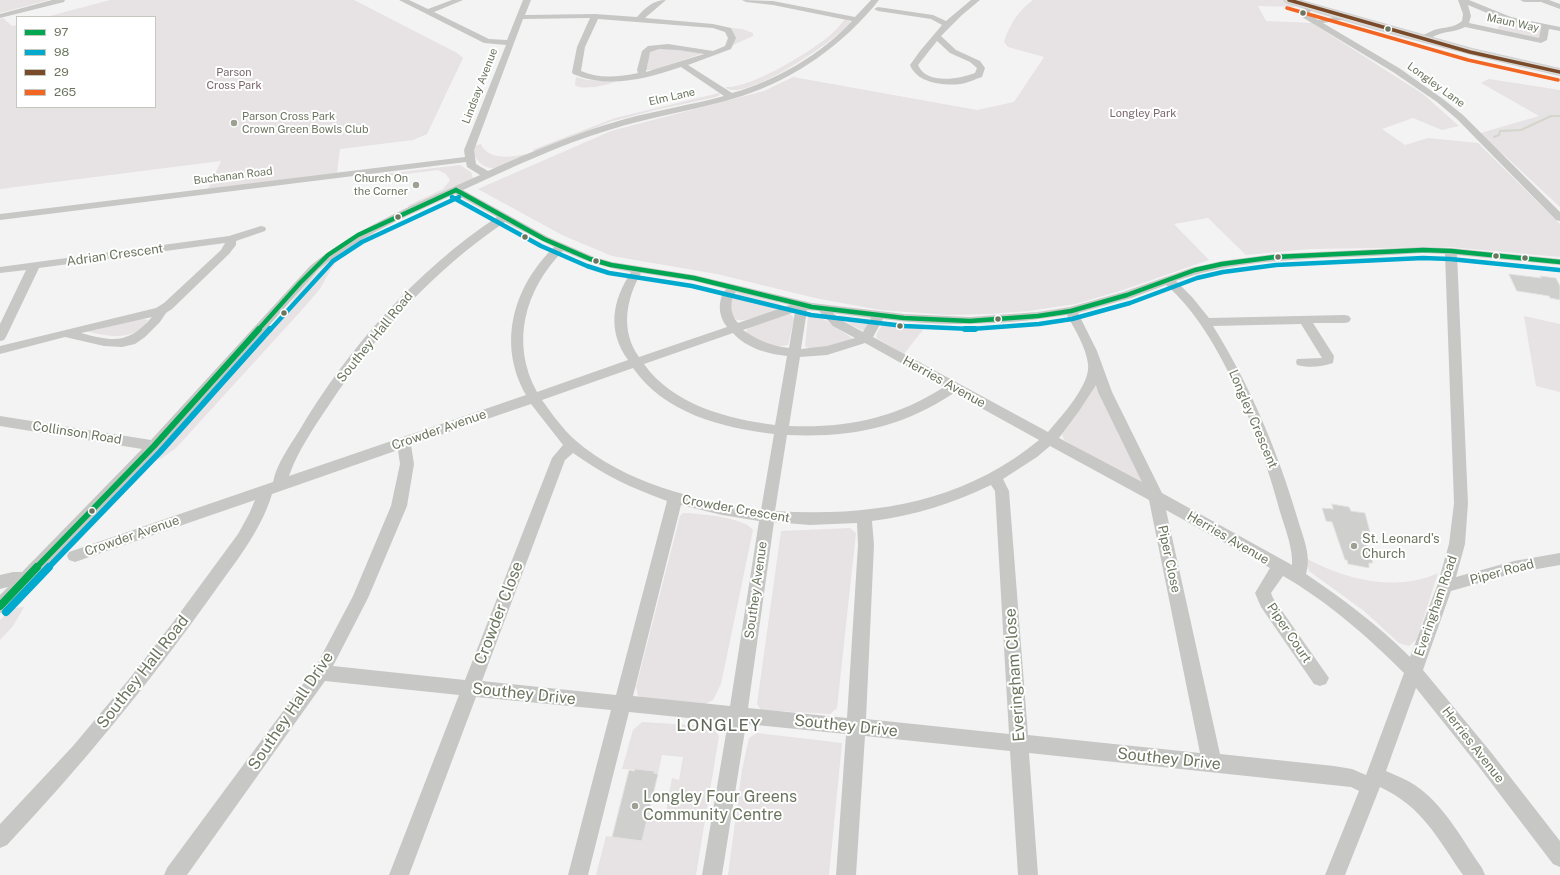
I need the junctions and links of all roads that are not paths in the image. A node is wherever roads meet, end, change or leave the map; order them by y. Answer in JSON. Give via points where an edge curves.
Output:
{"nodes":[{"id":1,"x":61,"y":0,"type":"edge"},
{"id":2,"x":403,"y":0,"type":"edge"},
{"id":3,"x":459,"y":0,"type":"edge"},
{"id":4,"x":528,"y":0,"type":"edge"},
{"id":5,"x":662,"y":0,"type":"edge"},
{"id":6,"x":746,"y":0,"type":"edge"},
{"id":7,"x":976,"y":0,"type":"edge"},
{"id":8,"x":1292,"y":0,"type":"edge"},
{"id":9,"x":1462,"y":0,"type":"edge"},
{"id":10,"x":1524,"y":0,"type":"edge"},
{"id":11,"x":1542,"y":0,"type":"edge"},
{"id":12,"x":762,"y":1,"type":"edge"},
{"id":13,"x":876,"y":4,"type":"edge"},
{"id":14,"x":1309,"y":7,"type":"junction"},
{"id":15,"x":1560,"y":7,"type":"edge"},
{"id":16,"x":427,"y":12,"type":"junction"},
{"id":17,"x":958,"y":14,"type":"junction"},
{"id":18,"x":0,"y":16,"type":"edge"},
{"id":19,"x":595,"y":16,"type":"junction"},
{"id":20,"x":520,"y":17,"type":"junction"},
{"id":21,"x":1344,"y":17,"type":"junction"},
{"id":22,"x":933,"y":18,"type":"junction"},
{"id":23,"x":640,"y":19,"type":"junction"},
{"id":24,"x":857,"y":20,"type":"junction"},
{"id":25,"x":1318,"y":22,"type":"junction"},
{"id":26,"x":1464,"y":24,"type":"junction"},
{"id":27,"x":947,"y":25,"type":"junction"},
{"id":28,"x":1545,"y":26,"type":"junction"},
{"id":29,"x":1560,"y":29,"type":"edge"},
{"id":30,"x":936,"y":37,"type":"junction"},
{"id":31,"x":1422,"y":39,"type":"junction"},
{"id":32,"x":510,"y":43,"type":"junction"},
{"id":33,"x":713,"y":54,"type":"junction"},
{"id":34,"x":683,"y":65,"type":"junction"},
{"id":35,"x":1560,"y":72,"type":"edge"},
{"id":36,"x":643,"y":75,"type":"junction"},
{"id":37,"x":730,"y":96,"type":"junction"},
{"id":38,"x":470,"y":159,"type":"junction"},
{"id":39,"x":487,"y":175,"type":"junction"},
{"id":40,"x":456,"y":190,"type":"junction"},
{"id":41,"x":1557,"y":214,"type":"edge"},
{"id":42,"x":0,"y":217,"type":"edge"},
{"id":43,"x":504,"y":217,"type":"junction"},
{"id":44,"x":261,"y":229,"type":"dead end"},
{"id":45,"x":231,"y":239,"type":"junction"},
{"id":46,"x":561,"y":247,"type":"junction"},
{"id":47,"x":1451,"y":251,"type":"junction"},
{"id":48,"x":1560,"y":262,"type":"edge"},
{"id":49,"x":34,"y":266,"type":"junction"},
{"id":50,"x":0,"y":270,"type":"edge"},
{"id":51,"x":637,"y":271,"type":"junction"},
{"id":52,"x":1167,"y":280,"type":"junction"},
{"id":53,"x":734,"y":287,"type":"junction"},
{"id":54,"x":802,"y":305,"type":"junction"},
{"id":55,"x":823,"y":309,"type":"junction"},
{"id":56,"x":160,"y":311,"type":"junction"},
{"id":57,"x":1071,"y":311,"type":"junction"},
{"id":58,"x":879,"y":316,"type":"junction"},
{"id":59,"x":1345,"y":319,"type":"dead end"},
{"id":60,"x":1305,"y":320,"type":"junction"},
{"id":61,"x":1205,"y":322,"type":"junction"},
{"id":62,"x":736,"y":328,"type":"junction"},
{"id":63,"x":65,"y":333,"type":"junction"},
{"id":64,"x":0,"y":337,"type":"edge"},
{"id":65,"x":865,"y":338,"type":"junction"},
{"id":66,"x":0,"y":350,"type":"edge"},
{"id":67,"x":795,"y":353,"type":"junction"},
{"id":68,"x":1302,"y":362,"type":"dead end"},
{"id":69,"x":635,"y":364,"type":"junction"},
{"id":70,"x":1095,"y":366,"type":"junction"},
{"id":71,"x":953,"y":387,"type":"junction"},
{"id":72,"x":532,"y":398,"type":"junction"},
{"id":73,"x":0,"y":421,"type":"edge"},
{"id":74,"x":782,"y":430,"type":"junction"},
{"id":75,"x":1049,"y":439,"type":"junction"},
{"id":76,"x":404,"y":442,"type":"junction"},
{"id":77,"x":572,"y":445,"type":"junction"},
{"id":78,"x":154,"y":446,"type":"junction"},
{"id":79,"x":993,"y":478,"type":"junction"},
{"id":80,"x":272,"y":488,"type":"junction"},
{"id":81,"x":1156,"y":497,"type":"junction"},
{"id":82,"x":675,"y":498,"type":"junction"},
{"id":83,"x":767,"y":516,"type":"junction"},
{"id":84,"x":864,"y":517,"type":"junction"},
{"id":85,"x":75,"y":556,"type":"dead end"},
{"id":86,"x":1560,"y":559,"type":"edge"},
{"id":87,"x":1280,"y":567,"type":"junction"},
{"id":88,"x":1297,"y":576,"type":"junction"},
{"id":89,"x":26,"y":579,"type":"junction"},
{"id":90,"x":0,"y":582,"type":"edge"},
{"id":91,"x":1445,"y":586,"type":"junction"},
{"id":92,"x":0,"y":606,"type":"edge"},
{"id":93,"x":1413,"y":671,"type":"junction"},
{"id":94,"x":321,"y":673,"type":"junction"},
{"id":95,"x":1320,"y":678,"type":"dead end"},
{"id":96,"x":470,"y":688,"type":"junction"},
{"id":97,"x":622,"y":704,"type":"junction"},
{"id":98,"x":738,"y":715,"type":"junction"},
{"id":99,"x":856,"y":727,"type":"junction"},
{"id":100,"x":1020,"y":744,"type":"junction"},
{"id":101,"x":1212,"y":763,"type":"junction"},
{"id":102,"x":1373,"y":781,"type":"junction"},
{"id":103,"x":0,"y":838,"type":"edge"},
{"id":104,"x":1560,"y":858,"type":"edge"},
{"id":105,"x":174,"y":875,"type":"edge"},
{"id":106,"x":399,"y":875,"type":"edge"},
{"id":107,"x":578,"y":875,"type":"edge"},
{"id":108,"x":712,"y":875,"type":"edge"},
{"id":109,"x":846,"y":875,"type":"edge"},
{"id":110,"x":1028,"y":875,"type":"edge"},
{"id":111,"x":1335,"y":875,"type":"edge"},
{"id":112,"x":1475,"y":875,"type":"edge"}],
"edges":[{"from":1,"to":18,"type":"street"},
{"from":2,"to":16,"type":"street"},
{"from":3,"to":16,"type":"street"},
{"from":4,"to":20,"type":"street","name":"Lindsay Avenue"},
{"from":5,"to":23,"type":"street"},
{"from":6,"to":12,"type":"street"},
{"from":7,"to":17,"type":"street"},
{"from":8,"to":14,"type":"main road"},
{"from":9,"to":26,"type":"street","via":[[1467,15]]},
{"from":9,"to":28,"type":"street","via":[[1509,19]]},
{"from":10,"to":11,"type":"street"},
{"from":11,"to":15,"type":"street"},
{"from":12,"to":24,"type":"street"},
{"from":13,"to":22,"type":"street"},
{"from":13,"to":24,"type":"street","name":"Elm Lane"},
{"from":14,"to":21,"type":"main road"},
{"from":14,"to":25,"type":"street","name":"Longley Lane","via":[[1304,14]]},
{"from":16,"to":32,"type":"street","via":[[487,41]]},
{"from":17,"to":22,"type":"street"},
{"from":17,"to":27,"type":"street"},
{"from":19,"to":20,"type":"street"},
{"from":19,"to":23,"type":"street"},
{"from":19,"to":36,"type":"street","via":[[581,47],[576,72],[597,78],[628,78]]},
{"from":20,"to":32,"type":"street","name":"Lindsay Avenue"},
{"from":21,"to":25,"type":"street"},
{"from":21,"to":31,"type":"main road"},
{"from":22,"to":27,"type":"street"},
{"from":23,"to":33,"type":"street","via":[[724,28],[732,35],[730,44]]},
{"from":24,"to":37,"type":"street","name":"Elm Lane","via":[[833,42],[784,74],[761,86]]},
{"from":25,"to":41,"type":"street","name":"Longley Lane","via":[[1448,107]]},
{"from":26,"to":28,"type":"street","name":"Maun Way","via":[[1541,41]]},
{"from":26,"to":31,"type":"street"},
{"from":27,"to":30,"type":"street"},
{"from":28,"to":29,"type":"street"},
{"from":30,"to":30,"type":"street","via":[[916,61],[916,71],[946,82],[962,81],[979,74],[981,68],[976,62],[955,52]]},
{"from":31,"to":35,"type":"main road","via":[[1500,60]]},
{"from":32,"to":38,"type":"street","name":"Lindsay Avenue","via":[[471,143]]},
{"from":33,"to":34,"type":"street"},
{"from":33,"to":36,"type":"street","via":[[651,47],[646,51],[641,70]]},
{"from":34,"to":36,"type":"street"},
{"from":34,"to":37,"type":"street"},
{"from":37,"to":39,"type":"street","name":"Elm Lane","via":[[606,128]]},
{"from":38,"to":39,"type":"street","via":[[471,165]]},
{"from":38,"to":42,"type":"street","name":"Buchanan Road"},
{"from":39,"to":40,"type":"street","name":"Elm Lane"},
{"from":40,"to":43,"type":"street"},
{"from":40,"to":78,"type":"street","name":"Elm Lane","via":[[358,235],[328,255]]},
{"from":43,"to":46,"type":"street"},
{"from":43,"to":80,"type":"street","name":"Southey Hall Road","via":[[457,250],[389,316],[317,412]]},
{"from":44,"to":45,"type":"street","name":"Adrian Crescent"},
{"from":45,"to":49,"type":"street","name":"Adrian Crescent"},
{"from":45,"to":56,"type":"street","via":[[225,252]]},
{"from":46,"to":51,"type":"street","via":[[611,265]]},
{"from":46,"to":72,"type":"street","name":"Crowder Crescent","via":[[538,270],[519,312],[517,331],[520,367]]},
{"from":47,"to":48,"type":"street"},
{"from":47,"to":52,"type":"street","via":[[1399,250],[1248,259],[1195,270]]},
{"from":47,"to":91,"type":"street","name":"Everingham Road","via":[[1461,503],[1457,544]]},
{"from":49,"to":50,"type":"street","name":"Adrian Crescent"},
{"from":49,"to":64,"type":"street"},
{"from":51,"to":53,"type":"street","via":[[694,278]]},
{"from":51,"to":69,"type":"street","via":[[623,298],[621,324],[627,349]]},
{"from":52,"to":57,"type":"street"},
{"from":52,"to":61,"type":"street","name":"Longley Crescent","via":[[1191,303]]},
{"from":53,"to":54,"type":"street"},
{"from":53,"to":62,"type":"street","via":[[726,297],[726,310],[728,320]]},
{"from":54,"to":55,"type":"street"},
{"from":54,"to":62,"type":"street","name":"Crowder Avenue"},
{"from":54,"to":67,"type":"street","name":"Southey Avenue"},
{"from":55,"to":58,"type":"street"},
{"from":55,"to":65,"type":"street","name":"Herries Avenue","via":[[837,322]]},
{"from":56,"to":63,"type":"street"},
{"from":56,"to":63,"type":"street","via":[[157,319],[129,341],[94,340]]},
{"from":57,"to":58,"type":"street","via":[[1038,316],[970,320]]},
{"from":57,"to":70,"type":"street","via":[[1085,338]]},
{"from":58,"to":65,"type":"street"},
{"from":59,"to":60,"type":"street"},
{"from":60,"to":61,"type":"street"},
{"from":60,"to":68,"type":"street","via":[[1328,360]]},
{"from":61,"to":88,"type":"street","name":"Longley Crescent","via":[[1229,363],[1271,458],[1300,558],[1301,569]]},
{"from":62,"to":67,"type":"street","via":[[745,338],[761,346]]},
{"from":62,"to":69,"type":"street","name":"Crowder Avenue"},
{"from":63,"to":66,"type":"street"},
{"from":65,"to":67,"type":"street","via":[[834,350]]},
{"from":65,"to":71,"type":"street","name":"Herries Avenue"},
{"from":67,"to":74,"type":"street","name":"Southey Avenue"},
{"from":69,"to":72,"type":"street","name":"Crowder Avenue"},
{"from":69,"to":74,"type":"street","via":[[654,385],[693,409],[725,420]]},
{"from":70,"to":75,"type":"street","name":"Crowder Crescent","via":[[1084,394]]},
{"from":70,"to":81,"type":"street","name":"Piper Close"},
{"from":71,"to":74,"type":"street","via":[[906,414],[876,423],[842,430]]},
{"from":71,"to":75,"type":"street","name":"Herries Avenue"},
{"from":72,"to":76,"type":"street","name":"Crowder Avenue"},
{"from":72,"to":77,"type":"street","name":"Crowder Crescent"},
{"from":73,"to":78,"type":"street","name":"Collinson Road"},
{"from":74,"to":83,"type":"street","name":"Southey Avenue"},
{"from":75,"to":79,"type":"street","name":"Crowder Crescent"},
{"from":75,"to":81,"type":"street","name":"Herries Avenue"},
{"from":76,"to":80,"type":"street","name":"Crowder Avenue"},
{"from":76,"to":94,"type":"street","name":"Southey Hall Drive","via":[[407,464],[399,506],[363,591]]},
{"from":77,"to":82,"type":"street","name":"Crowder Crescent","via":[[617,474]]},
{"from":77,"to":96,"type":"street","name":"Crowder Close","via":[[559,458]]},
{"from":78,"to":89,"type":"street","name":"Elm Lane"},
{"from":79,"to":84,"type":"street","name":"Crowder Crescent","via":[[954,495]]},
{"from":79,"to":100,"type":"street","name":"Everingham Close","via":[[1002,491]]},
{"from":80,"to":85,"type":"street","name":"Crowder Avenue"},
{"from":80,"to":103,"type":"street","name":"Southey Hall Road","via":[[238,545],[126,698],[75,758]]},
{"from":81,"to":87,"type":"street","name":"Herries Avenue"},
{"from":81,"to":101,"type":"street","name":"Piper Close"},
{"from":82,"to":83,"type":"street","name":"Crowder Crescent"},
{"from":82,"to":97,"type":"street"},
{"from":83,"to":84,"type":"street","name":"Crowder Crescent","via":[[802,519]]},
{"from":83,"to":98,"type":"street","name":"Southey Avenue"},
{"from":84,"to":99,"type":"street","via":[[866,531]]},
{"from":86,"to":91,"type":"street","name":"Piper Road","via":[[1514,567]]},
{"from":87,"to":88,"type":"street","name":"Herries Avenue"},
{"from":87,"to":95,"type":"street","name":"Piper Court","via":[[1263,594]]},
{"from":88,"to":93,"type":"street","name":"Herries Avenue","via":[[1384,642]]},
{"from":89,"to":90,"type":"street"},
{"from":89,"to":92,"type":"street","name":"Elm Lane"},
{"from":91,"to":93,"type":"street","name":"Everingham Road"},
{"from":93,"to":102,"type":"street","name":"Everingham Road"},
{"from":93,"to":104,"type":"street","name":"Herries Avenue"},
{"from":94,"to":96,"type":"street","name":"Southey Drive"},
{"from":94,"to":105,"type":"street","name":"Southey Hall Drive"},
{"from":96,"to":97,"type":"street","name":"Southey Drive"},
{"from":96,"to":106,"type":"street","name":"Crowder Close"},
{"from":97,"to":98,"type":"street","name":"Southey Drive"},
{"from":97,"to":107,"type":"street"},
{"from":98,"to":99,"type":"street","name":"Southey Drive"},
{"from":98,"to":108,"type":"street","name":"Southey Avenue"},
{"from":99,"to":100,"type":"street","name":"Southey Drive"},
{"from":99,"to":109,"type":"street"},
{"from":100,"to":101,"type":"street","name":"Southey Drive"},
{"from":100,"to":110,"type":"street","name":"Everingham Close"},
{"from":101,"to":102,"type":"street","name":"Southey Drive"},
{"from":102,"to":111,"type":"street","name":"Everingham Road"},
{"from":102,"to":112,"type":"street","name":"Southey Drive","via":[[1399,786],[1418,798]]}]}
